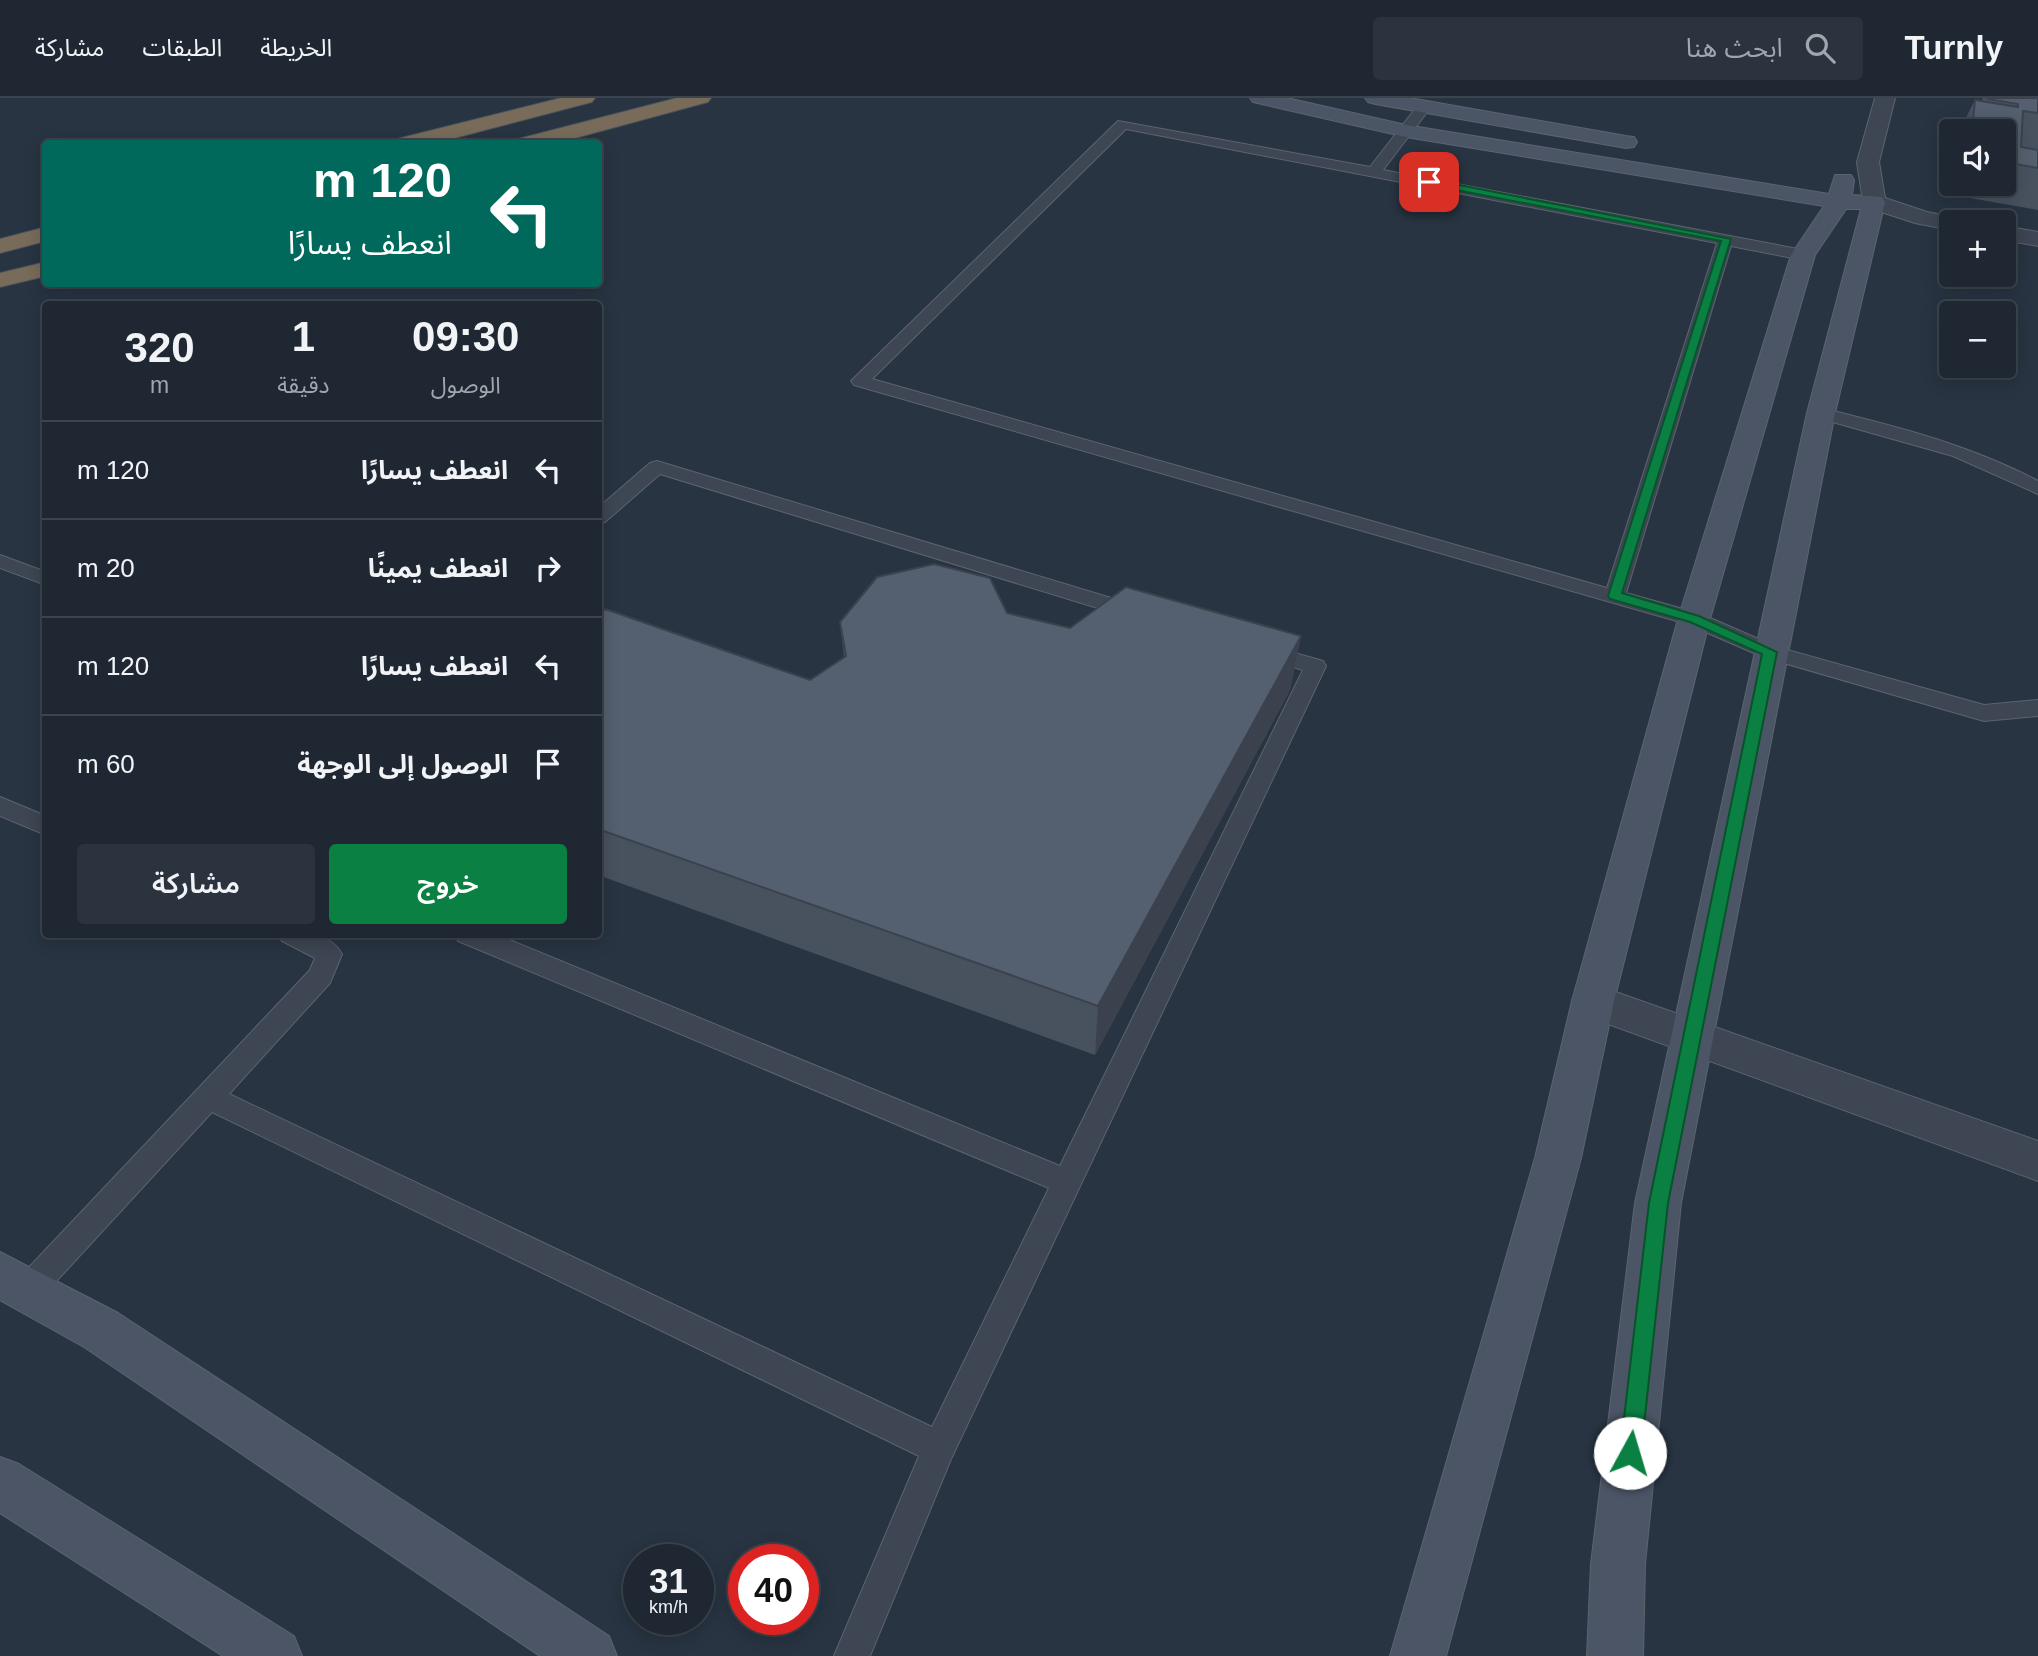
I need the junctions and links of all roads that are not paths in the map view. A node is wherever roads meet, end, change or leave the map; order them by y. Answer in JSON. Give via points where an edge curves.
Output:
{"nodes":[{"id":1,"x":584,"y":98,"type":"edge"},
{"id":2,"x":701,"y":98,"type":"edge"},
{"id":3,"x":1260,"y":98,"type":"edge"},
{"id":4,"x":1375,"y":98,"type":"edge"},
{"id":5,"x":1885,"y":98,"type":"edge"},
{"id":6,"x":1424,"y":107,"type":"junction"},
{"id":7,"x":1406,"y":131,"type":"junction"},
{"id":8,"x":421,"y":140,"type":"edge"},
{"id":9,"x":541,"y":140,"type":"edge"},
{"id":10,"x":1640,"y":145,"type":"dead end"},
{"id":11,"x":1374,"y":172,"type":"junction"},
{"id":12,"x":1843,"y":190,"type":"junction"},
{"id":13,"x":1939,"y":221,"type":"edge"},
{"id":14,"x":42,"y":235,"type":"edge"},
{"id":15,"x":2016,"y":235,"type":"edge"},
{"id":16,"x":1727,"y":239,"type":"junction"},
{"id":17,"x":2038,"y":239,"type":"edge"},
{"id":18,"x":0,"y":246,"type":"edge"},
{"id":19,"x":1803,"y":255,"type":"junction"},
{"id":20,"x":42,"y":270,"type":"edge"},
{"id":21,"x":0,"y":281,"type":"edge"},
{"id":22,"x":1821,"y":413,"type":"junction"},
{"id":23,"x":2038,"y":488,"type":"edge"},
{"id":24,"x":602,"y":515,"type":"edge"},
{"id":25,"x":0,"y":562,"type":"edge"},
{"id":26,"x":42,"y":578,"type":"edge"},
{"id":27,"x":1615,"y":596,"type":"junction"},
{"id":28,"x":1157,"y":618,"type":"edge"},
{"id":29,"x":1694,"y":619,"type":"junction"},
{"id":30,"x":1236,"y":642,"type":"edge"},
{"id":31,"x":1770,"y":652,"type":"junction"},
{"id":32,"x":2038,"y":708,"type":"edge"},
{"id":33,"x":0,"y":806,"type":"edge"},
{"id":34,"x":42,"y":824,"type":"edge"},
{"id":35,"x":299,"y":938,"type":"edge"},
{"id":36,"x":477,"y":938,"type":"edge"},
{"id":37,"x":1592,"y":1001,"type":"junction"},
{"id":38,"x":1692,"y":1038,"type":"junction"},
{"id":39,"x":208,"y":1097,"type":"junction"},
{"id":40,"x":2038,"y":1161,"type":"edge"},
{"id":41,"x":1068,"y":1183,"type":"junction"},
{"id":42,"x":14,"y":1283,"type":"edge"},
{"id":43,"x":939,"y":1448,"type":"junction"},
{"id":44,"x":0,"y":1483,"type":"edge"},
{"id":45,"x":274,"y":1656,"type":"edge"},
{"id":46,"x":589,"y":1656,"type":"edge"},
{"id":47,"x":852,"y":1656,"type":"edge"},
{"id":48,"x":1418,"y":1656,"type":"edge"},
{"id":49,"x":1615,"y":1656,"type":"edge"}],
"edges":[{"from":1,"to":8,"type":"highway"},
{"from":2,"to":9,"type":"highway"},
{"from":3,"to":7,"type":"street"},
{"from":4,"to":6,"type":"street"},
{"from":5,"to":12,"type":"street","via":[[1868,162]]},
{"from":6,"to":7,"type":"lane"},
{"from":6,"to":10,"type":"street"},
{"from":7,"to":11,"type":"lane"},
{"from":7,"to":12,"type":"street"},
{"from":11,"to":16,"type":"lane"},
{"from":11,"to":27,"type":"lane","via":[[1123,124],[860,381]]},
{"from":12,"to":13,"type":"street"},
{"from":12,"to":19,"type":"street"},
{"from":12,"to":22,"type":"street"},
{"from":14,"to":18,"type":"highway"},
{"from":15,"to":17,"type":"street"},
{"from":16,"to":19,"type":"lane"},
{"from":16,"to":27,"type":"lane"},
{"from":19,"to":29,"type":"street"},
{"from":20,"to":21,"type":"highway"},
{"from":22,"to":23,"type":"lane","via":[[1944,445],[2002,467]]},
{"from":22,"to":31,"type":"street"},
{"from":24,"to":28,"type":"lane","via":[[657,467]]},
{"from":25,"to":26,"type":"lane"},
{"from":27,"to":29,"type":"lane"},
{"from":29,"to":31,"type":"lane"},
{"from":29,"to":37,"type":"street"},
{"from":30,"to":41,"type":"lane","via":[[1315,666]]},
{"from":31,"to":32,"type":"lane","via":[[1984,713]]},
{"from":31,"to":38,"type":"street"},
{"from":33,"to":34,"type":"lane"},
{"from":35,"to":39,"type":"lane","via":[[329,954],[321,976]]},
{"from":36,"to":41,"type":"lane"},
{"from":37,"to":38,"type":"street"},
{"from":37,"to":48,"type":"street","via":[[1558,1158]]},
{"from":38,"to":40,"type":"street"},
{"from":38,"to":49,"type":"street","via":[[1658,1203],[1618,1564]]},
{"from":39,"to":42,"type":"lane"},
{"from":39,"to":43,"type":"lane"},
{"from":41,"to":43,"type":"lane"},
{"from":42,"to":46,"type":"street","via":[[101,1329]]},
{"from":43,"to":47,"type":"lane"},
{"from":44,"to":45,"type":"street"}]}
